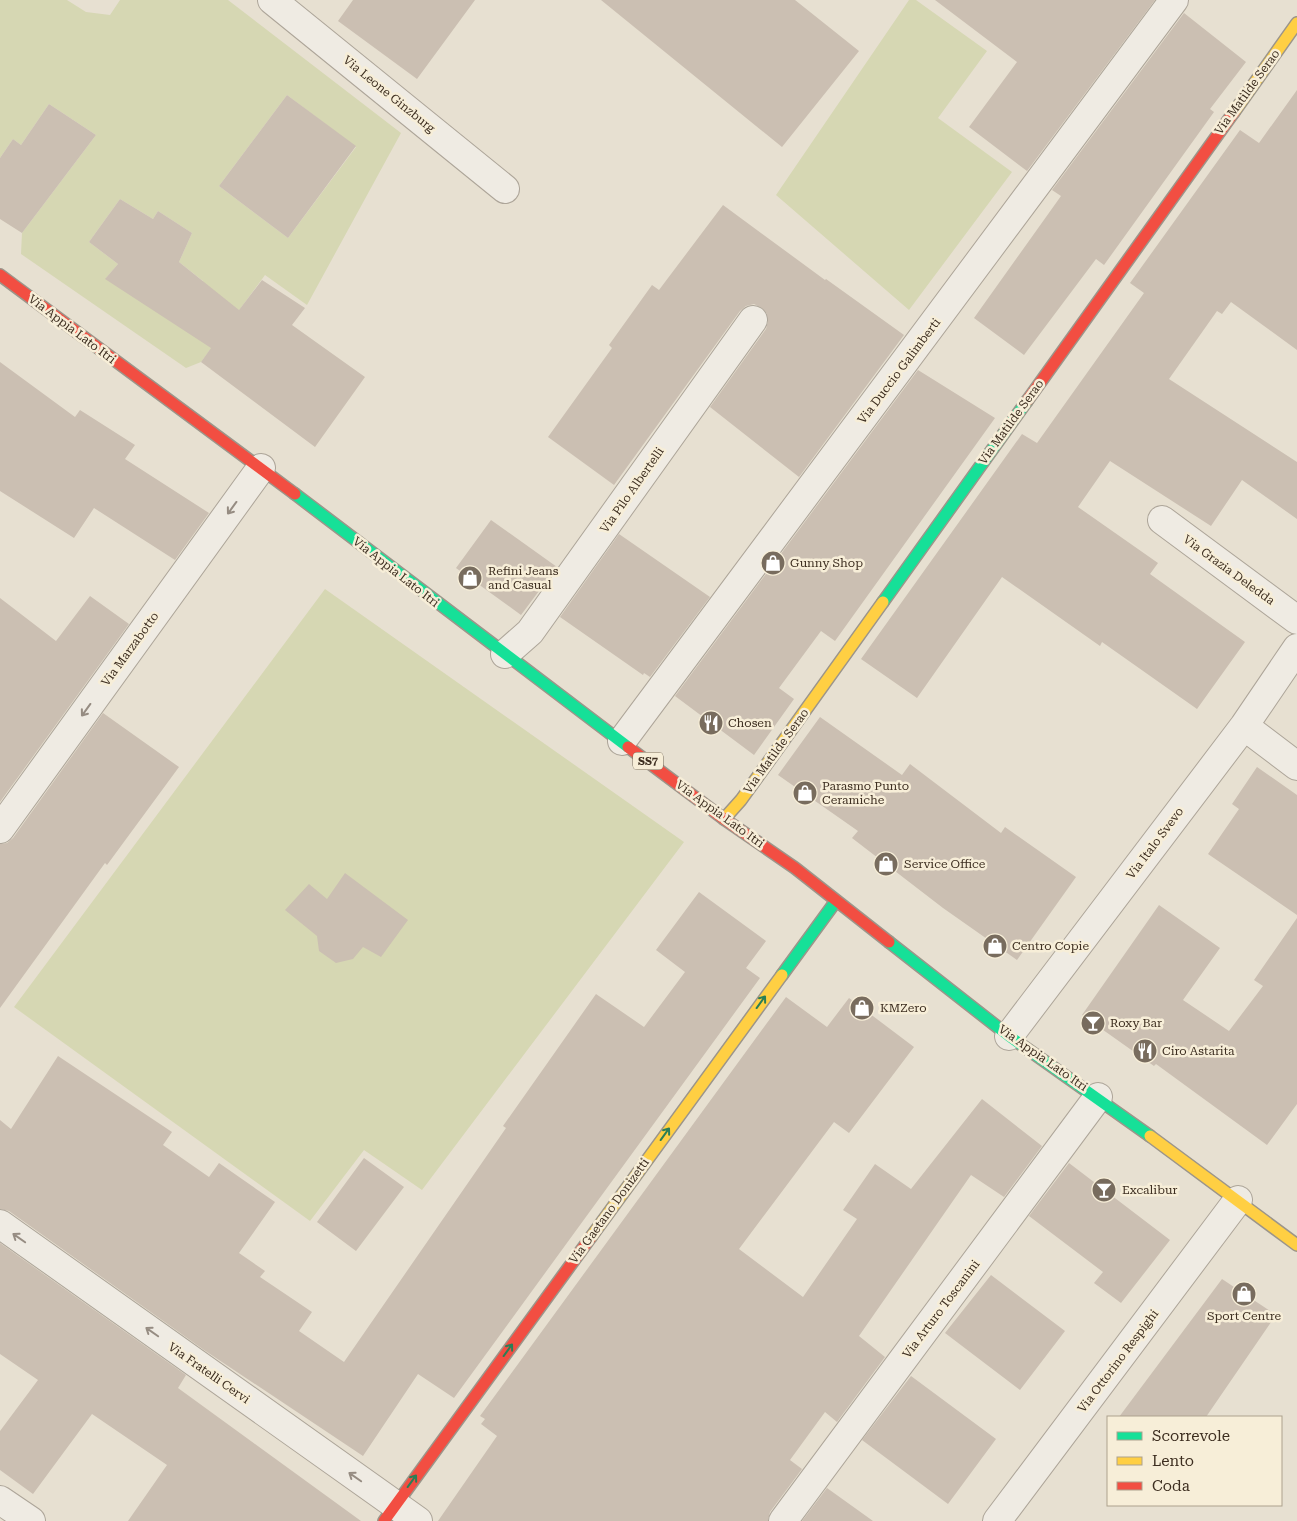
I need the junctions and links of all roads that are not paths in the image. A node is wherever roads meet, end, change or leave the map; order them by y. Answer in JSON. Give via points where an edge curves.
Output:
{"nodes":[{"id":1,"x":272,"y":0,"type":"edge"},
{"id":2,"x":1174,"y":0,"type":"edge"},
{"id":3,"x":1297,"y":23,"type":"edge"},
{"id":4,"x":505,"y":189,"type":"dead end"},
{"id":5,"x":0,"y":274,"type":"edge"},
{"id":6,"x":753,"y":320,"type":"dead end"},
{"id":7,"x":261,"y":468,"type":"junction"},
{"id":8,"x":1162,"y":520,"type":"dead end"},
{"id":9,"x":1297,"y":620,"type":"edge"},
{"id":10,"x":1297,"y":648,"type":"edge"},
{"id":11,"x":505,"y":654,"type":"junction"},
{"id":12,"x":1244,"y":726,"type":"junction"},
{"id":13,"x":622,"y":741,"type":"junction"},
{"id":14,"x":1297,"y":766,"type":"edge"},
{"id":15,"x":724,"y":819,"type":"junction"},
{"id":16,"x":0,"y":829,"type":"edge"},
{"id":17,"x":836,"y":901,"type":"junction"},
{"id":18,"x":1010,"y":1036,"type":"junction"},
{"id":19,"x":1098,"y":1097,"type":"junction"},
{"id":20,"x":1238,"y":1200,"type":"junction"},
{"id":21,"x":0,"y":1224,"type":"edge"},
{"id":22,"x":1297,"y":1245,"type":"edge"},
{"id":23,"x":0,"y":1500,"type":"edge"},
{"id":24,"x":390,"y":1513,"type":"edge"},
{"id":25,"x":31,"y":1521,"type":"edge"},
{"id":26,"x":418,"y":1521,"type":"edge"},
{"id":27,"x":783,"y":1521,"type":"edge"},
{"id":28,"x":997,"y":1521,"type":"edge"}],
"edges":[{"from":1,"to":4,"type":"street","name":"Via Leone Ginzburg"},
{"from":2,"to":13,"type":"street","name":"Via Duccio Galimberti"},
{"from":3,"to":15,"type":"street","name":"Via Matilde Serao","via":[[741,800]]},
{"from":5,"to":7,"type":"street","name":"Via Appia Lato Itri","number":"SS7"},
{"from":6,"to":11,"type":"street","name":"Via Pilo Albertelli","via":[[530,632]]},
{"from":7,"to":11,"type":"street","name":"Via Appia Lato Itri","number":"SS7"},
{"from":7,"to":16,"type":"street","name":"Via Marzabotto","one_way":true},
{"from":8,"to":9,"type":"street","name":"Via Grazia Deledda"},
{"from":10,"to":12,"type":"street","name":"Via Italo Svevo"},
{"from":11,"to":13,"type":"street","name":"Via Appia Lato Itri","number":"SS7"},
{"from":12,"to":14,"type":"street"},
{"from":12,"to":18,"type":"street","name":"Via Italo Svevo"},
{"from":13,"to":15,"type":"street","name":"Via Appia Lato Itri","number":"SS7"},
{"from":15,"to":17,"type":"street","name":"Via Appia Lato Itri","number":"SS7"},
{"from":17,"to":18,"type":"street","name":"Via Appia Lato Itri","number":"SS7"},
{"from":24,"to":17,"type":"street","name":"Via Gaetano Donizetti","one_way":true},
{"from":18,"to":19,"type":"street","name":"Via Appia Lato Itri","number":"SS7"},
{"from":19,"to":20,"type":"street","name":"Via Appia Lato Itri","number":"SS7"},
{"from":19,"to":27,"type":"street","name":"Via Arturo Toscanini"},
{"from":20,"to":22,"type":"street","name":"Via Appia Lato Itri","number":"SS7"},
{"from":20,"to":28,"type":"street","name":"Via Ottorino Respighi"},
{"from":24,"to":21,"type":"street","name":"Via Fratelli Cervi","one_way":true},
{"from":23,"to":25,"type":"street"},
{"from":24,"to":26,"type":"street","name":"Via Fratelli Cervi"}]}
